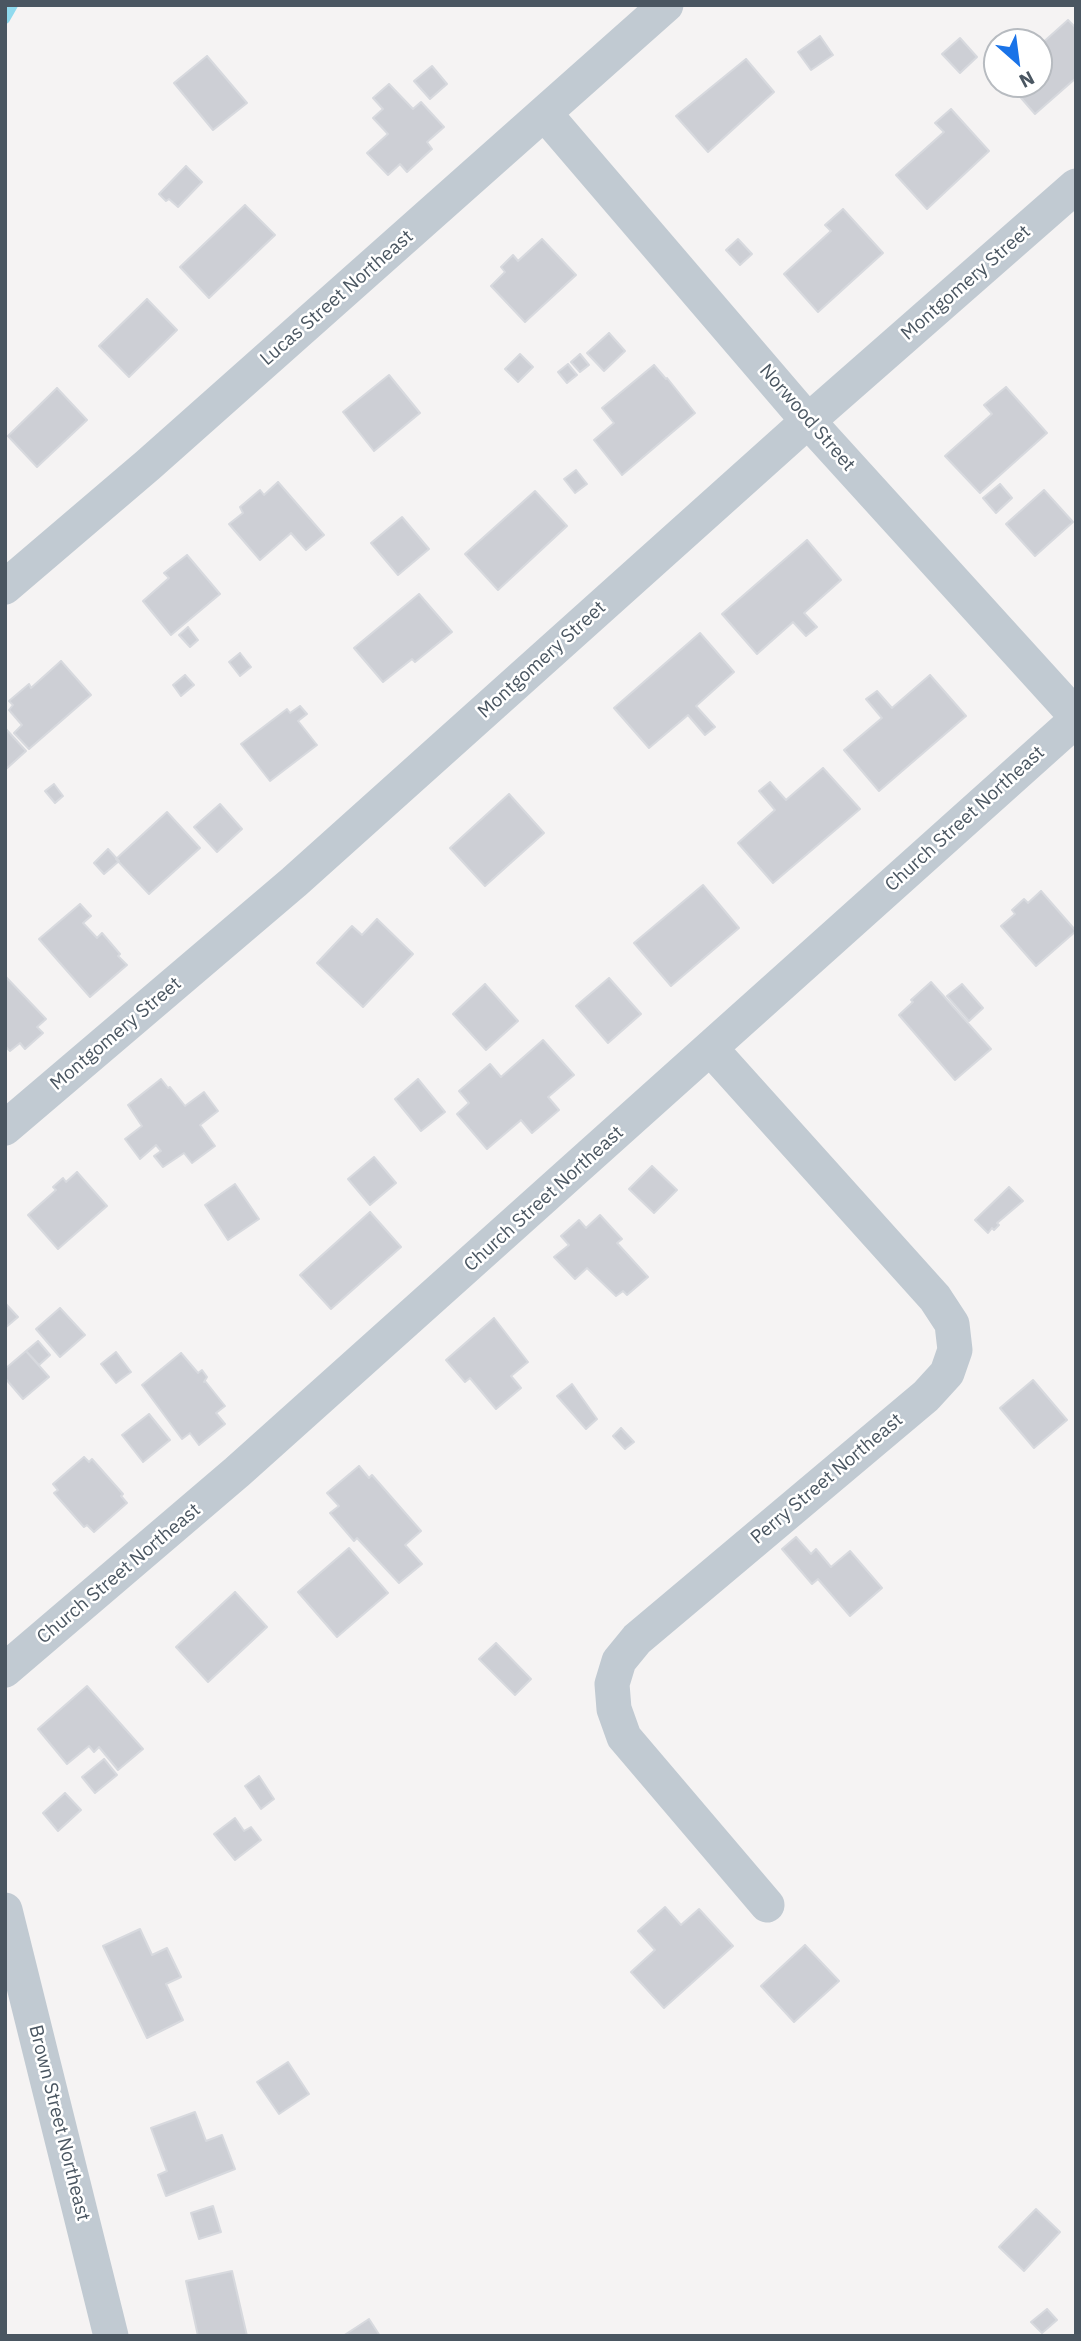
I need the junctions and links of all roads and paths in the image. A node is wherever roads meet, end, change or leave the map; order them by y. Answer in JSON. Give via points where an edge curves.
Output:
{"nodes":[{"id":1,"x":666,"y":5,"type":"edge"},
{"id":2,"x":545,"y":114,"type":"junction"},
{"id":3,"x":1076,"y":186,"type":"edge"},
{"id":4,"x":808,"y":421,"type":"junction"},
{"id":5,"x":5,"y":587,"type":"edge"},
{"id":6,"x":1076,"y":718,"type":"edge"},
{"id":7,"x":711,"y":1049,"type":"junction"},
{"id":8,"x":5,"y":1128,"type":"edge"},
{"id":9,"x":5,"y":1670,"type":"edge"},
{"id":10,"x":768,"y":1906,"type":"dead end"},
{"id":11,"x":5,"y":1910,"type":"edge"},
{"id":12,"x":111,"y":2336,"type":"edge"}],
"edges":[{"from":1,"to":2,"type":"street","name":"Lucas Street Northeast"},
{"from":2,"to":4,"type":"street","name":"Norwood Street"},
{"from":2,"to":5,"type":"street","name":"Lucas Street Northeast"},
{"from":3,"to":4,"type":"street","name":"Montgomery Street"},
{"from":4,"to":6,"type":"street","name":"Norwood Street"},
{"from":4,"to":8,"type":"street","name":"Montgomery Street","via":[[294,882]]},
{"from":6,"to":7,"type":"street","name":"Church Street Northeast"},
{"from":7,"to":9,"type":"street","name":"Church Street Northeast","via":[[237,1472]]},
{"from":7,"to":10,"type":"street","name":"Perry Street Northeast","via":[[935,1298],[953,1324],[956,1350],[947,1373],[926,1396],[637,1639],[619,1661],[612,1684],[614,1709],[624,1737]]},
{"from":11,"to":12,"type":"street","name":"Brown Street Northeast"}]}
